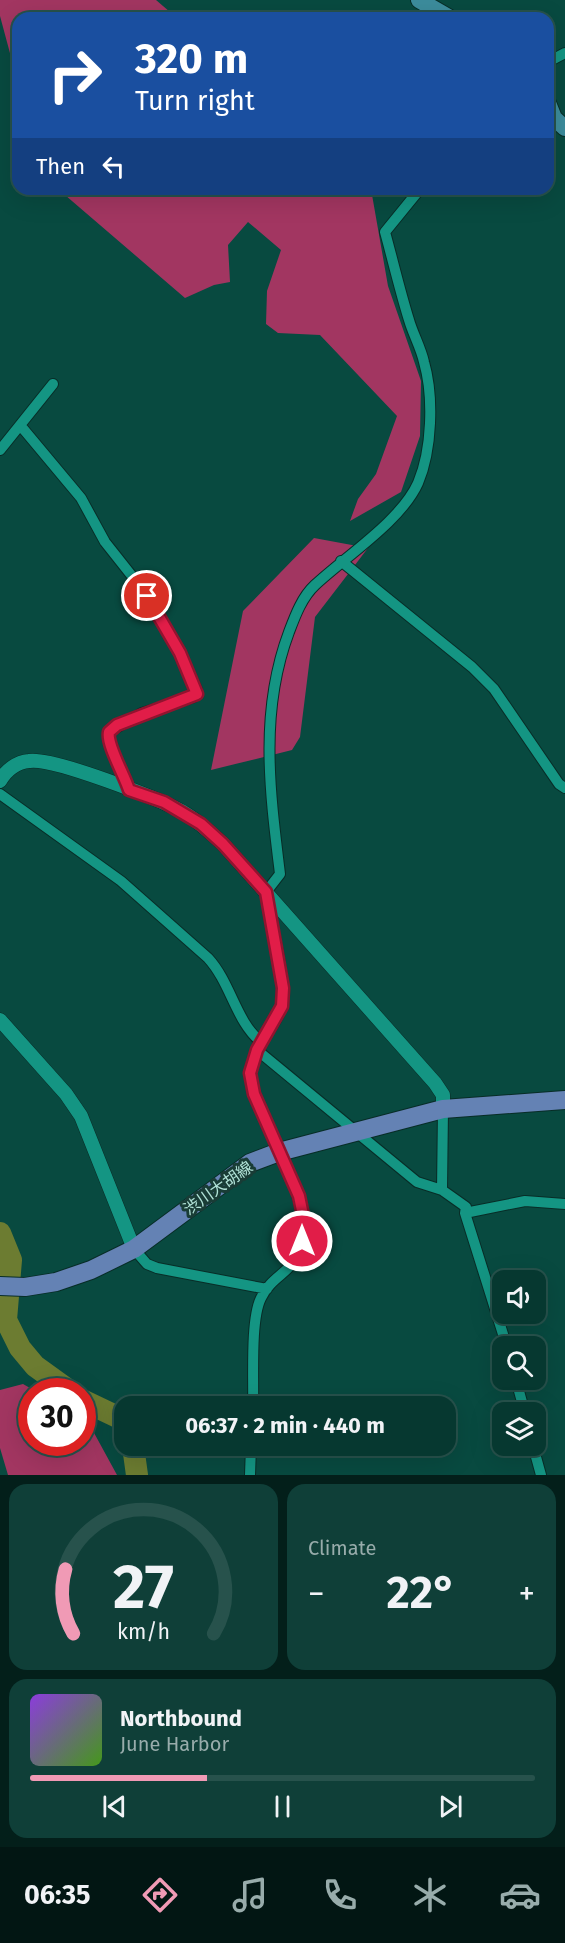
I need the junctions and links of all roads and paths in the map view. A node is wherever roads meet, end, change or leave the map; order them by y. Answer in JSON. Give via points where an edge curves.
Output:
{"nodes":[{"id":1,"x":419,"y":0,"type":"edge"},
{"id":2,"x":440,"y":12,"type":"edge"},
{"id":3,"x":415,"y":195,"type":"edge"},
{"id":4,"x":53,"y":384,"type":"dead end"},
{"id":5,"x":20,"y":425,"type":"junction"},
{"id":6,"x":0,"y":450,"type":"edge"},
{"id":7,"x":341,"y":561,"type":"junction"},
{"id":8,"x":0,"y":781,"type":"edge"},
{"id":9,"x":565,"y":788,"type":"edge"},
{"id":10,"x":129,"y":790,"type":"junction"},
{"id":11,"x":0,"y":794,"type":"edge"},
{"id":12,"x":266,"y":892,"type":"junction"},
{"id":13,"x":0,"y":1020,"type":"edge"},
{"id":14,"x":259,"y":1046,"type":"junction"},
{"id":15,"x":565,"y":1100,"type":"edge"},
{"id":16,"x":443,"y":1109,"type":"junction"},
{"id":17,"x":354,"y":1131,"type":"junction"},
{"id":18,"x":279,"y":1152,"type":"junction"},
{"id":19,"x":442,"y":1190,"type":"junction"},
{"id":20,"x":565,"y":1204,"type":"edge"},
{"id":21,"x":465,"y":1213,"type":"junction"},
{"id":22,"x":134,"y":1249,"type":"junction"},
{"id":23,"x":0,"y":1286,"type":"edge"},
{"id":24,"x":267,"y":1289,"type":"junction"},
{"id":25,"x":504,"y":1336,"type":"edge"},
{"id":26,"x":253,"y":1396,"type":"edge"},
{"id":27,"x":251,"y":1456,"type":"edge"},
{"id":28,"x":536,"y":1456,"type":"edge"},
{"id":29,"x":250,"y":1475,"type":"edge"},
{"id":30,"x":541,"y":1475,"type":"edge"}],
"edges":[{"from":1,"to":2,"type":"main road"},
{"from":3,"to":7,"type":"street","via":[[385,232],[424,362],[428,388],[425,455],[417,484],[398,511]]},
{"from":4,"to":5,"type":"street"},
{"from":5,"to":6,"type":"street"},
{"from":5,"to":10,"type":"street","via":[[81,498],[105,542],[147,596],[197,690],[194,697],[142,713],[109,732],[108,739]]},
{"from":7,"to":9,"type":"street","via":[[494,689]]},
{"from":7,"to":12,"type":"street","via":[[312,587],[296,613],[282,650],[268,745],[280,874]]},
{"from":8,"to":10,"type":"street","via":[[13,766],[28,761],[54,762]]},
{"from":10,"to":12,"type":"street","via":[[164,802],[201,824]]},
{"from":11,"to":14,"type":"street","via":[[121,881],[208,958],[221,972]]},
{"from":12,"to":14,"type":"street","via":[[283,988],[282,1006]]},
{"from":12,"to":16,"type":"street","via":[[435,1083],[443,1095]]},
{"from":13,"to":22,"type":"street","via":[[81,1116]]},
{"from":14,"to":17,"type":"street"},
{"from":14,"to":18,"type":"street","via":[[250,1073],[254,1094]]},
{"from":15,"to":16,"type":"main road","name":"渋川大胡線"},
{"from":16,"to":17,"type":"main road","name":"渋川大胡線"},
{"from":16,"to":19,"type":"street"},
{"from":17,"to":18,"type":"main road","name":"渋川大胡線"},
{"from":17,"to":19,"type":"street","via":[[417,1182]]},
{"from":18,"to":22,"type":"main road","name":"渋川大胡線","via":[[250,1163]]},
{"from":18,"to":24,"type":"street","via":[[299,1196],[304,1220],[299,1258]]},
{"from":19,"to":21,"type":"street","via":[[466,1207]]},
{"from":20,"to":21,"type":"street","via":[[525,1201]]},
{"from":21,"to":25,"type":"street"},
{"from":22,"to":23,"type":"main road","name":"渋川大胡線","via":[[56,1282]]},
{"from":22,"to":24,"type":"street","via":[[156,1268]]},
{"from":24,"to":26,"type":"street","via":[[260,1300],[256,1321]]},
{"from":27,"to":29,"type":"street"},
{"from":28,"to":30,"type":"street"}]}
